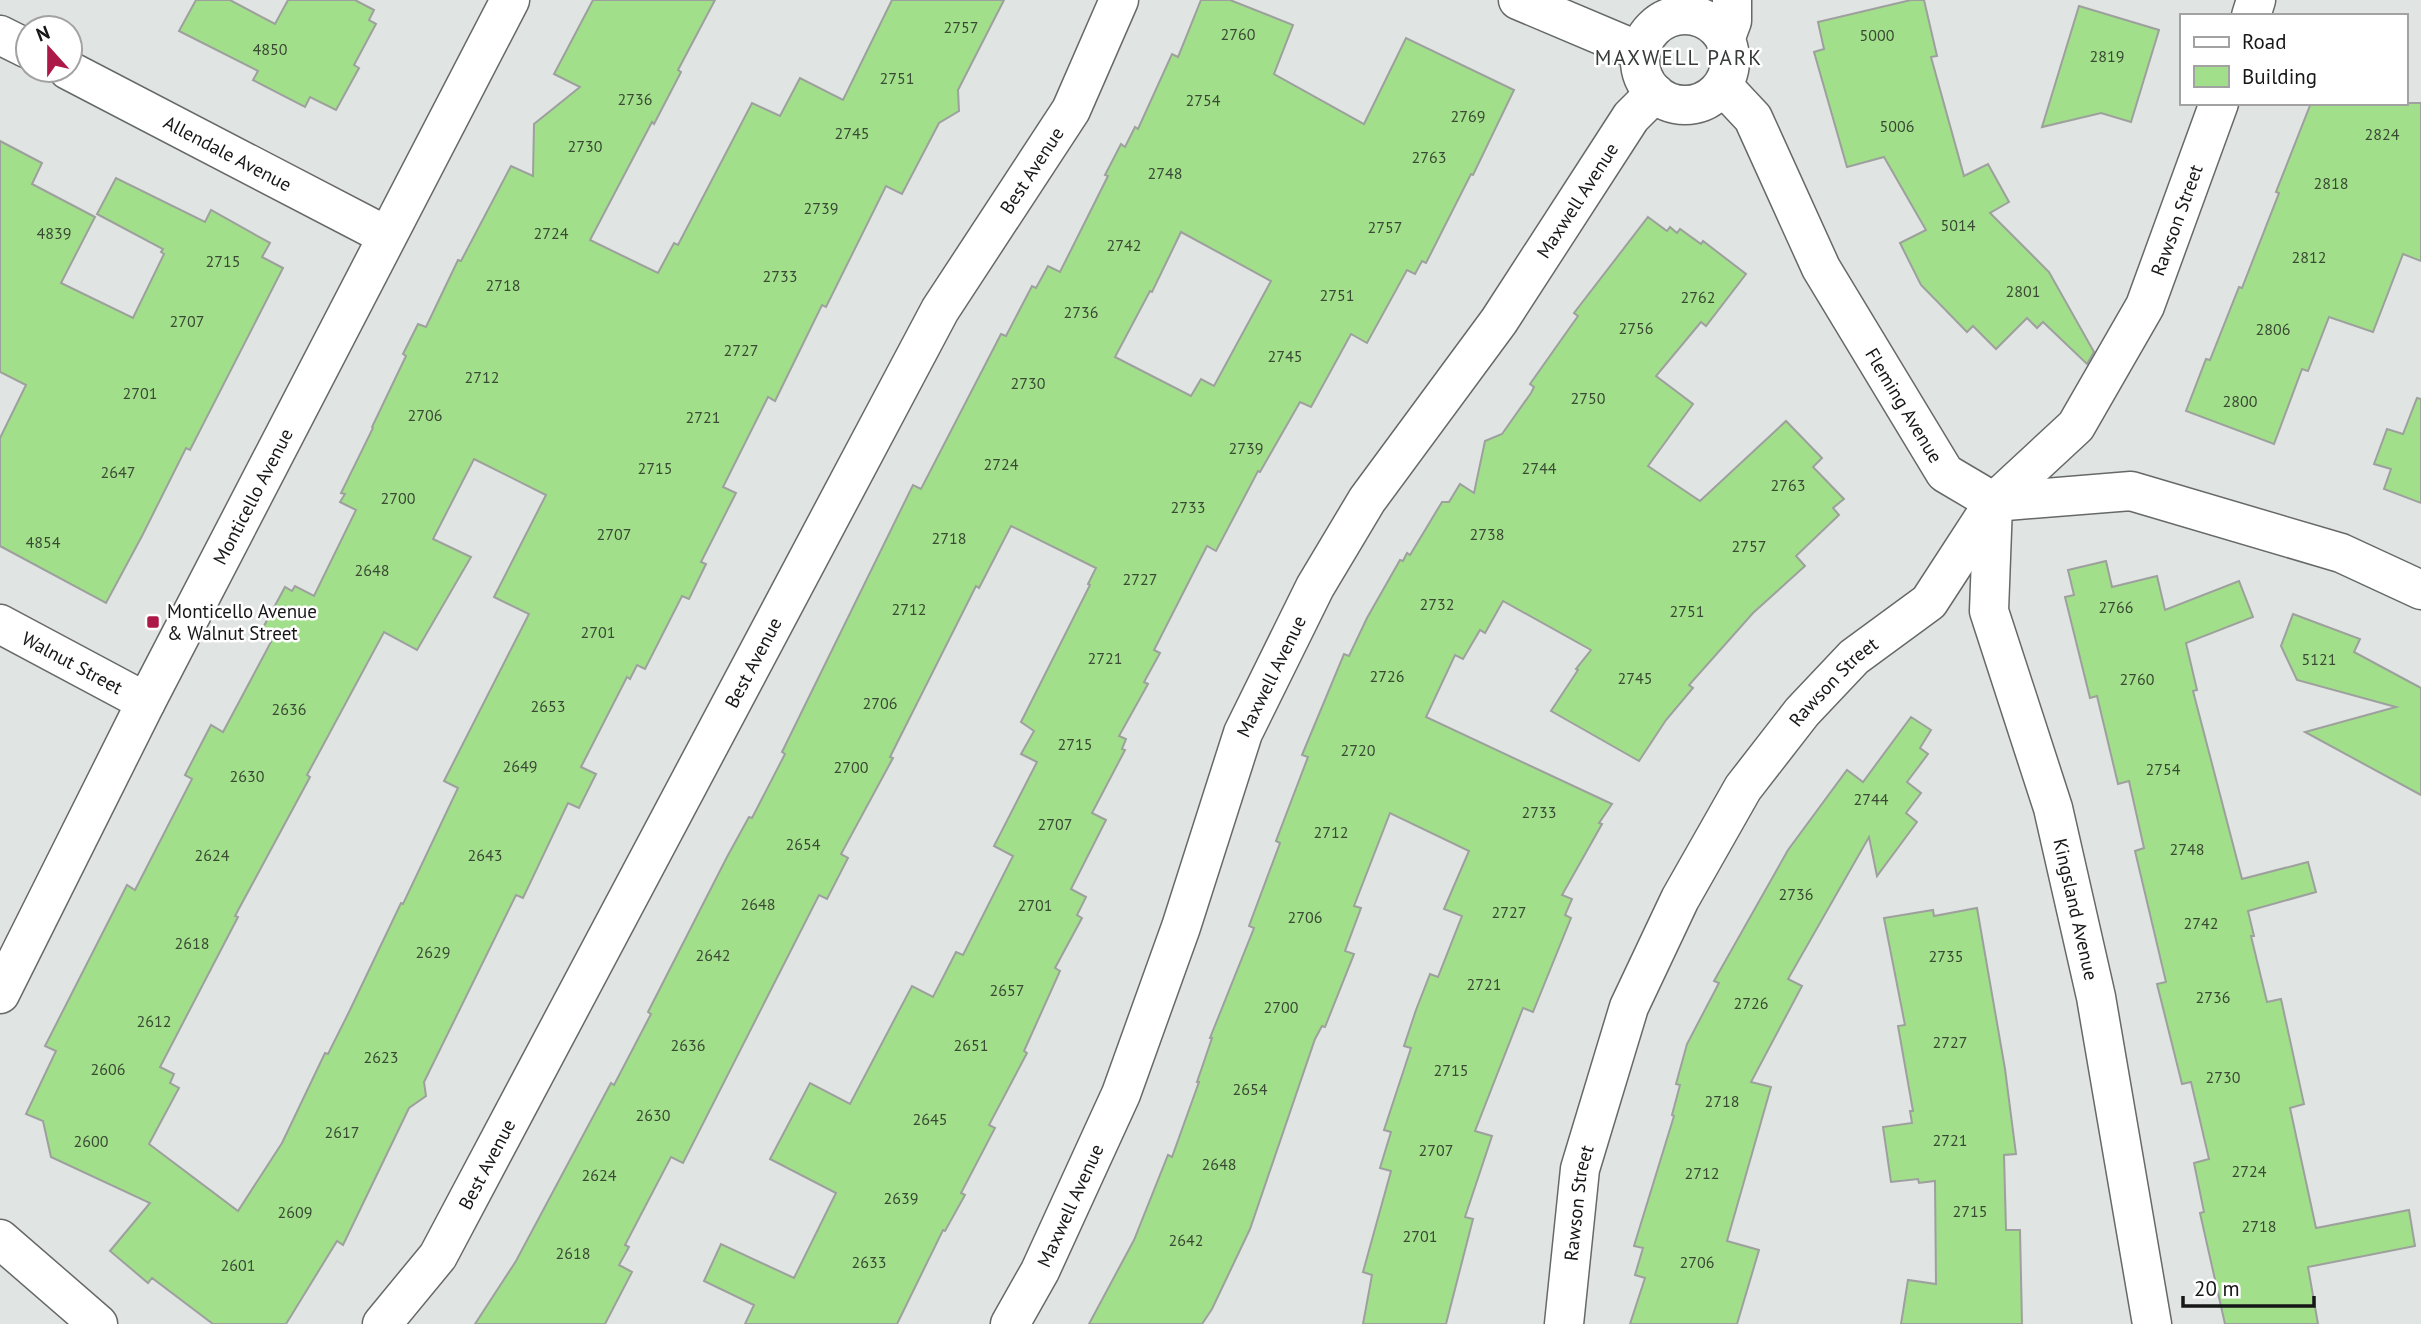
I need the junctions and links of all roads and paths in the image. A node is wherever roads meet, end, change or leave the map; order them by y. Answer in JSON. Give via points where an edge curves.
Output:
{"nodes":[{"id":1,"x":510,"y":0,"type":"edge"},
{"id":2,"x":1119,"y":0,"type":"edge"},
{"id":3,"x":1518,"y":0,"type":"edge"},
{"id":4,"x":1732,"y":0,"type":"edge"},
{"id":5,"x":1651,"y":28,"type":"edge"},
{"id":6,"x":1726,"y":40,"type":"junction"},
{"id":7,"x":84,"y":78,"type":"edge"},
{"id":8,"x":1723,"y":86,"type":"junction"},
{"id":9,"x":1655,"y":93,"type":"junction"},
{"id":10,"x":2218,"y":105,"type":"edge"},
{"id":11,"x":387,"y":236,"type":"junction"},
{"id":12,"x":1994,"y":502,"type":"junction"},
{"id":13,"x":2421,"y":590,"type":"edge"},
{"id":14,"x":0,"y":624,"type":"edge"},
{"id":15,"x":146,"y":702,"type":"junction"},
{"id":16,"x":0,"y":994,"type":"edge"},
{"id":17,"x":0,"y":1239,"type":"edge"},
{"id":18,"x":98,"y":1324,"type":"edge"},
{"id":19,"x":382,"y":1324,"type":"edge"},
{"id":20,"x":1010,"y":1324,"type":"edge"},
{"id":21,"x":1564,"y":1324,"type":"edge"},
{"id":22,"x":2152,"y":1324,"type":"edge"}],
"edges":[{"from":1,"to":11,"type":"street","name":"Monticello Avenue"},
{"from":2,"to":19,"type":"street","name":"Best Avenue","via":[[1071,110],[940,310],[438,1256]]},
{"from":3,"to":5,"type":"street"},
{"from":4,"to":6,"type":"street"},
{"from":5,"to":6,"type":"street","via":[[1677,16],[1700,18]]},
{"from":5,"to":9,"type":"street","via":[[1642,73]]},
{"from":6,"to":8,"type":"street","via":[[1730,64]]},
{"from":7,"to":11,"type":"street","name":"Allendale Avenue"},
{"from":8,"to":9,"type":"street","via":[[1696,104],[1674,104]]},
{"from":8,"to":12,"type":"street","name":"Fleming Avenue","via":[[1754,118],[1821,268],[1945,473]]},
{"from":9,"to":20,"type":"street","name":"Maxwell Avenue","via":[[1631,117],[1499,321],[1367,500],[1315,587],[1243,733],[1181,928],[1121,1094],[1040,1271]]},
{"from":10,"to":12,"type":"street","name":"Rawson Street","via":[[2146,306],[2076,426]]},
{"from":11,"to":15,"type":"street","name":"Monticello Avenue"},
{"from":12,"to":13,"type":"street","via":[[2131,491],[2341,553]]},
{"from":12,"to":21,"type":"street","name":"Rawson Street","via":[[1929,602],[1854,657],[1802,712],[1744,788],[1680,898],[1629,1007],[1580,1169]]},
{"from":12,"to":22,"type":"street","name":"Kingsland Avenue","via":[[1989,611],[2053,808],[2096,997]]},
{"from":14,"to":15,"type":"street","name":"Walnut Street"},
{"from":15,"to":16,"type":"street","name":"Monticello Avenue"},
{"from":17,"to":18,"type":"street"}]}
